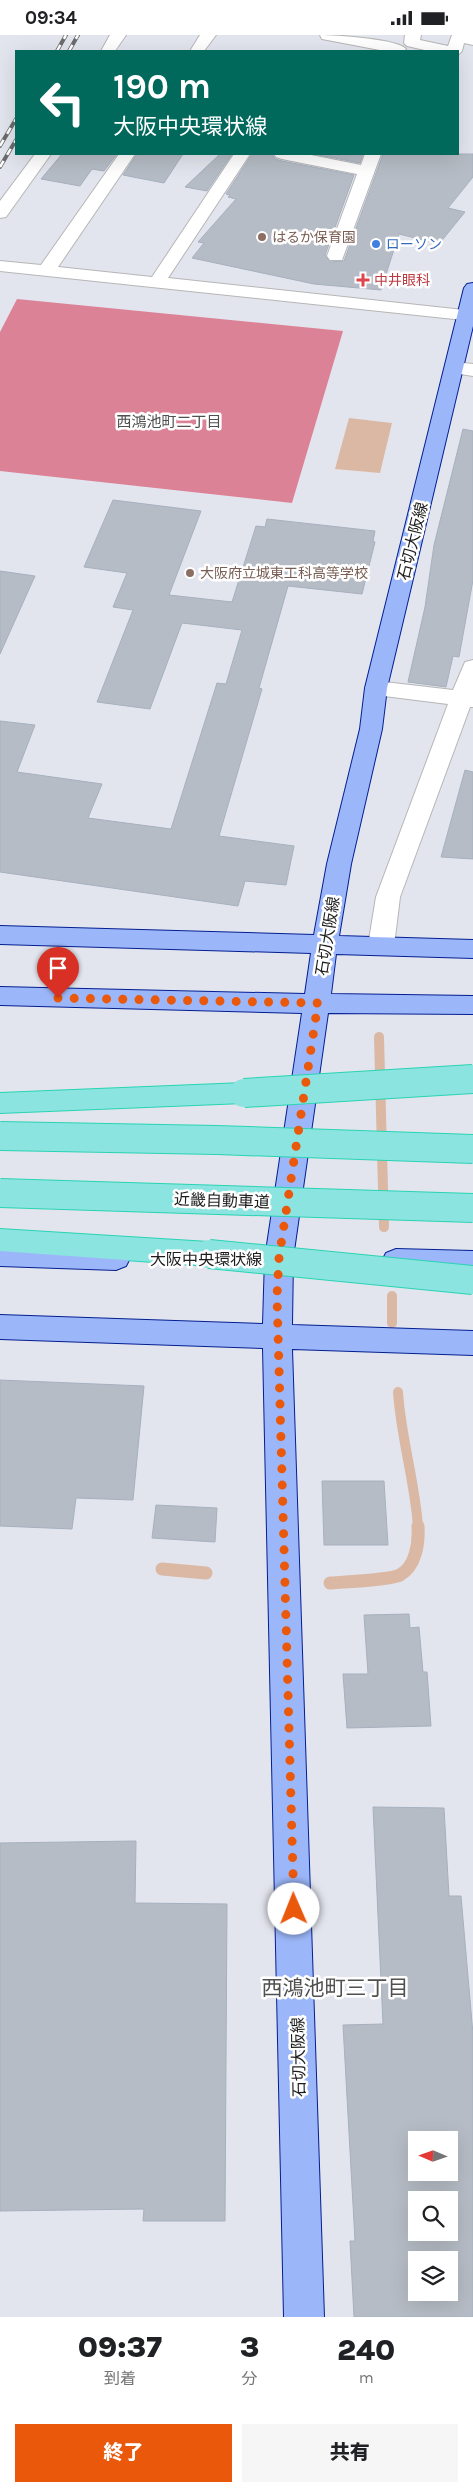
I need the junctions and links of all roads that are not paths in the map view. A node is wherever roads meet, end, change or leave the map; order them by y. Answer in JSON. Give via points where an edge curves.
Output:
{"nodes":[{"id":1,"x":118,"y":35,"type":"edge"},
{"id":2,"x":208,"y":35,"type":"edge"},
{"id":3,"x":327,"y":35,"type":"edge"},
{"id":4,"x":413,"y":35,"type":"edge"},
{"id":5,"x":473,"y":40,"type":"edge"},
{"id":6,"x":398,"y":49,"type":"dead end"},
{"id":7,"x":109,"y":50,"type":"edge"},
{"id":8,"x":198,"y":50,"type":"edge"},
{"id":9,"x":317,"y":50,"type":"edge"},
{"id":10,"x":445,"y":50,"type":"edge"},
{"id":11,"x":454,"y":50,"type":"edge"},
{"id":12,"x":42,"y":155,"type":"edge"},
{"id":13,"x":125,"y":155,"type":"edge"},
{"id":14,"x":241,"y":155,"type":"edge"},
{"id":15,"x":287,"y":155,"type":"edge"},
{"id":16,"x":372,"y":155,"type":"edge"},
{"id":17,"x":367,"y":171,"type":"junction"},
{"id":18,"x":0,"y":213,"type":"edge"},
{"id":19,"x":336,"y":256,"type":"dead end"},
{"id":20,"x":0,"y":266,"type":"edge"},
{"id":21,"x":46,"y":271,"type":"junction"},
{"id":22,"x":157,"y":282,"type":"junction"},
{"id":23,"x":473,"y":288,"type":"edge"},
{"id":24,"x":470,"y":316,"type":"edge"},
{"id":25,"x":463,"y":369,"type":"edge"},
{"id":26,"x":473,"y":667,"type":"edge"},
{"id":27,"x":376,"y":687,"type":"junction"},
{"id":28,"x":467,"y":699,"type":"edge"},
{"id":29,"x":0,"y":935,"type":"edge"},
{"id":30,"x":325,"y":945,"type":"junction"},
{"id":31,"x":381,"y":946,"type":"junction"},
{"id":32,"x":473,"y":949,"type":"edge"},
{"id":33,"x":0,"y":996,"type":"edge"},
{"id":34,"x":318,"y":1003,"type":"junction"},
{"id":35,"x":473,"y":1005,"type":"edge"},
{"id":36,"x":473,"y":1079,"type":"edge"},
{"id":37,"x":0,"y":1103,"type":"edge"},
{"id":38,"x":0,"y":1136,"type":"edge"},
{"id":39,"x":473,"y":1149,"type":"edge"},
{"id":40,"x":0,"y":1193,"type":"edge"},
{"id":41,"x":473,"y":1208,"type":"edge"},
{"id":42,"x":0,"y":1240,"type":"edge"},
{"id":43,"x":0,"y":1254,"type":"edge"},
{"id":44,"x":279,"y":1258,"type":"junction"},
{"id":45,"x":473,"y":1263,"type":"edge"},
{"id":46,"x":473,"y":1280,"type":"edge"},
{"id":47,"x":0,"y":1327,"type":"edge"},
{"id":48,"x":277,"y":1336,"type":"junction"},
{"id":49,"x":473,"y":1343,"type":"edge"},
{"id":50,"x":304,"y":2317,"type":"edge"}],
"edges":[{"from":1,"to":7,"type":"street"},
{"from":2,"to":8,"type":"street"},
{"from":3,"to":6,"type":"street"},
{"from":3,"to":9,"type":"street"},
{"from":4,"to":10,"type":"street","via":[[412,43]]},
{"from":5,"to":11,"type":"street","via":[[458,37]]},
{"from":12,"to":18,"type":"street"},
{"from":13,"to":21,"type":"street"},
{"from":14,"to":22,"type":"street"},
{"from":15,"to":17,"type":"street"},
{"from":16,"to":17,"type":"street"},
{"from":17,"to":19,"type":"street"},
{"from":20,"to":21,"type":"street"},
{"from":21,"to":22,"type":"street"},
{"from":22,"to":24,"type":"street"},
{"from":23,"to":24,"type":"main road","name":"石切大阪線"},
{"from":24,"to":25,"type":"main road","name":"石切大阪線"},
{"from":25,"to":27,"type":"main road","name":"石切大阪線"},
{"from":26,"to":28,"type":"street"},
{"from":27,"to":28,"type":"street"},
{"from":27,"to":30,"type":"main road","name":"石切大阪線","via":[[371,729],[339,864]]},
{"from":28,"to":31,"type":"street","via":[[388,897]]},
{"from":29,"to":30,"type":"main road"},
{"from":30,"to":31,"type":"main road"},
{"from":30,"to":34,"type":"main road","name":"石切大阪線"},
{"from":31,"to":32,"type":"main road"},
{"from":33,"to":34,"type":"main road"},
{"from":34,"to":35,"type":"main road"},
{"from":34,"to":44,"type":"main road","name":"石切大阪線"},
{"from":36,"to":37,"type":"highway","bridge":true},
{"from":38,"to":39,"type":"highway","bridge":true},
{"from":40,"to":41,"type":"highway","name":"近畿自動車道","bridge":true},
{"from":42,"to":46,"type":"highway","bridge":true,"via":[[210,1253]]},
{"from":43,"to":44,"type":"main road","name":"大阪中央環状線","via":[[193,1261]]},
{"from":44,"to":45,"type":"main road","name":"大阪中央環状線"},
{"from":44,"to":48,"type":"main road","name":"石切大阪線"},
{"from":47,"to":48,"type":"main road"},
{"from":48,"to":49,"type":"main road"},
{"from":48,"to":50,"type":"main road","name":"石切大阪線"}]}
